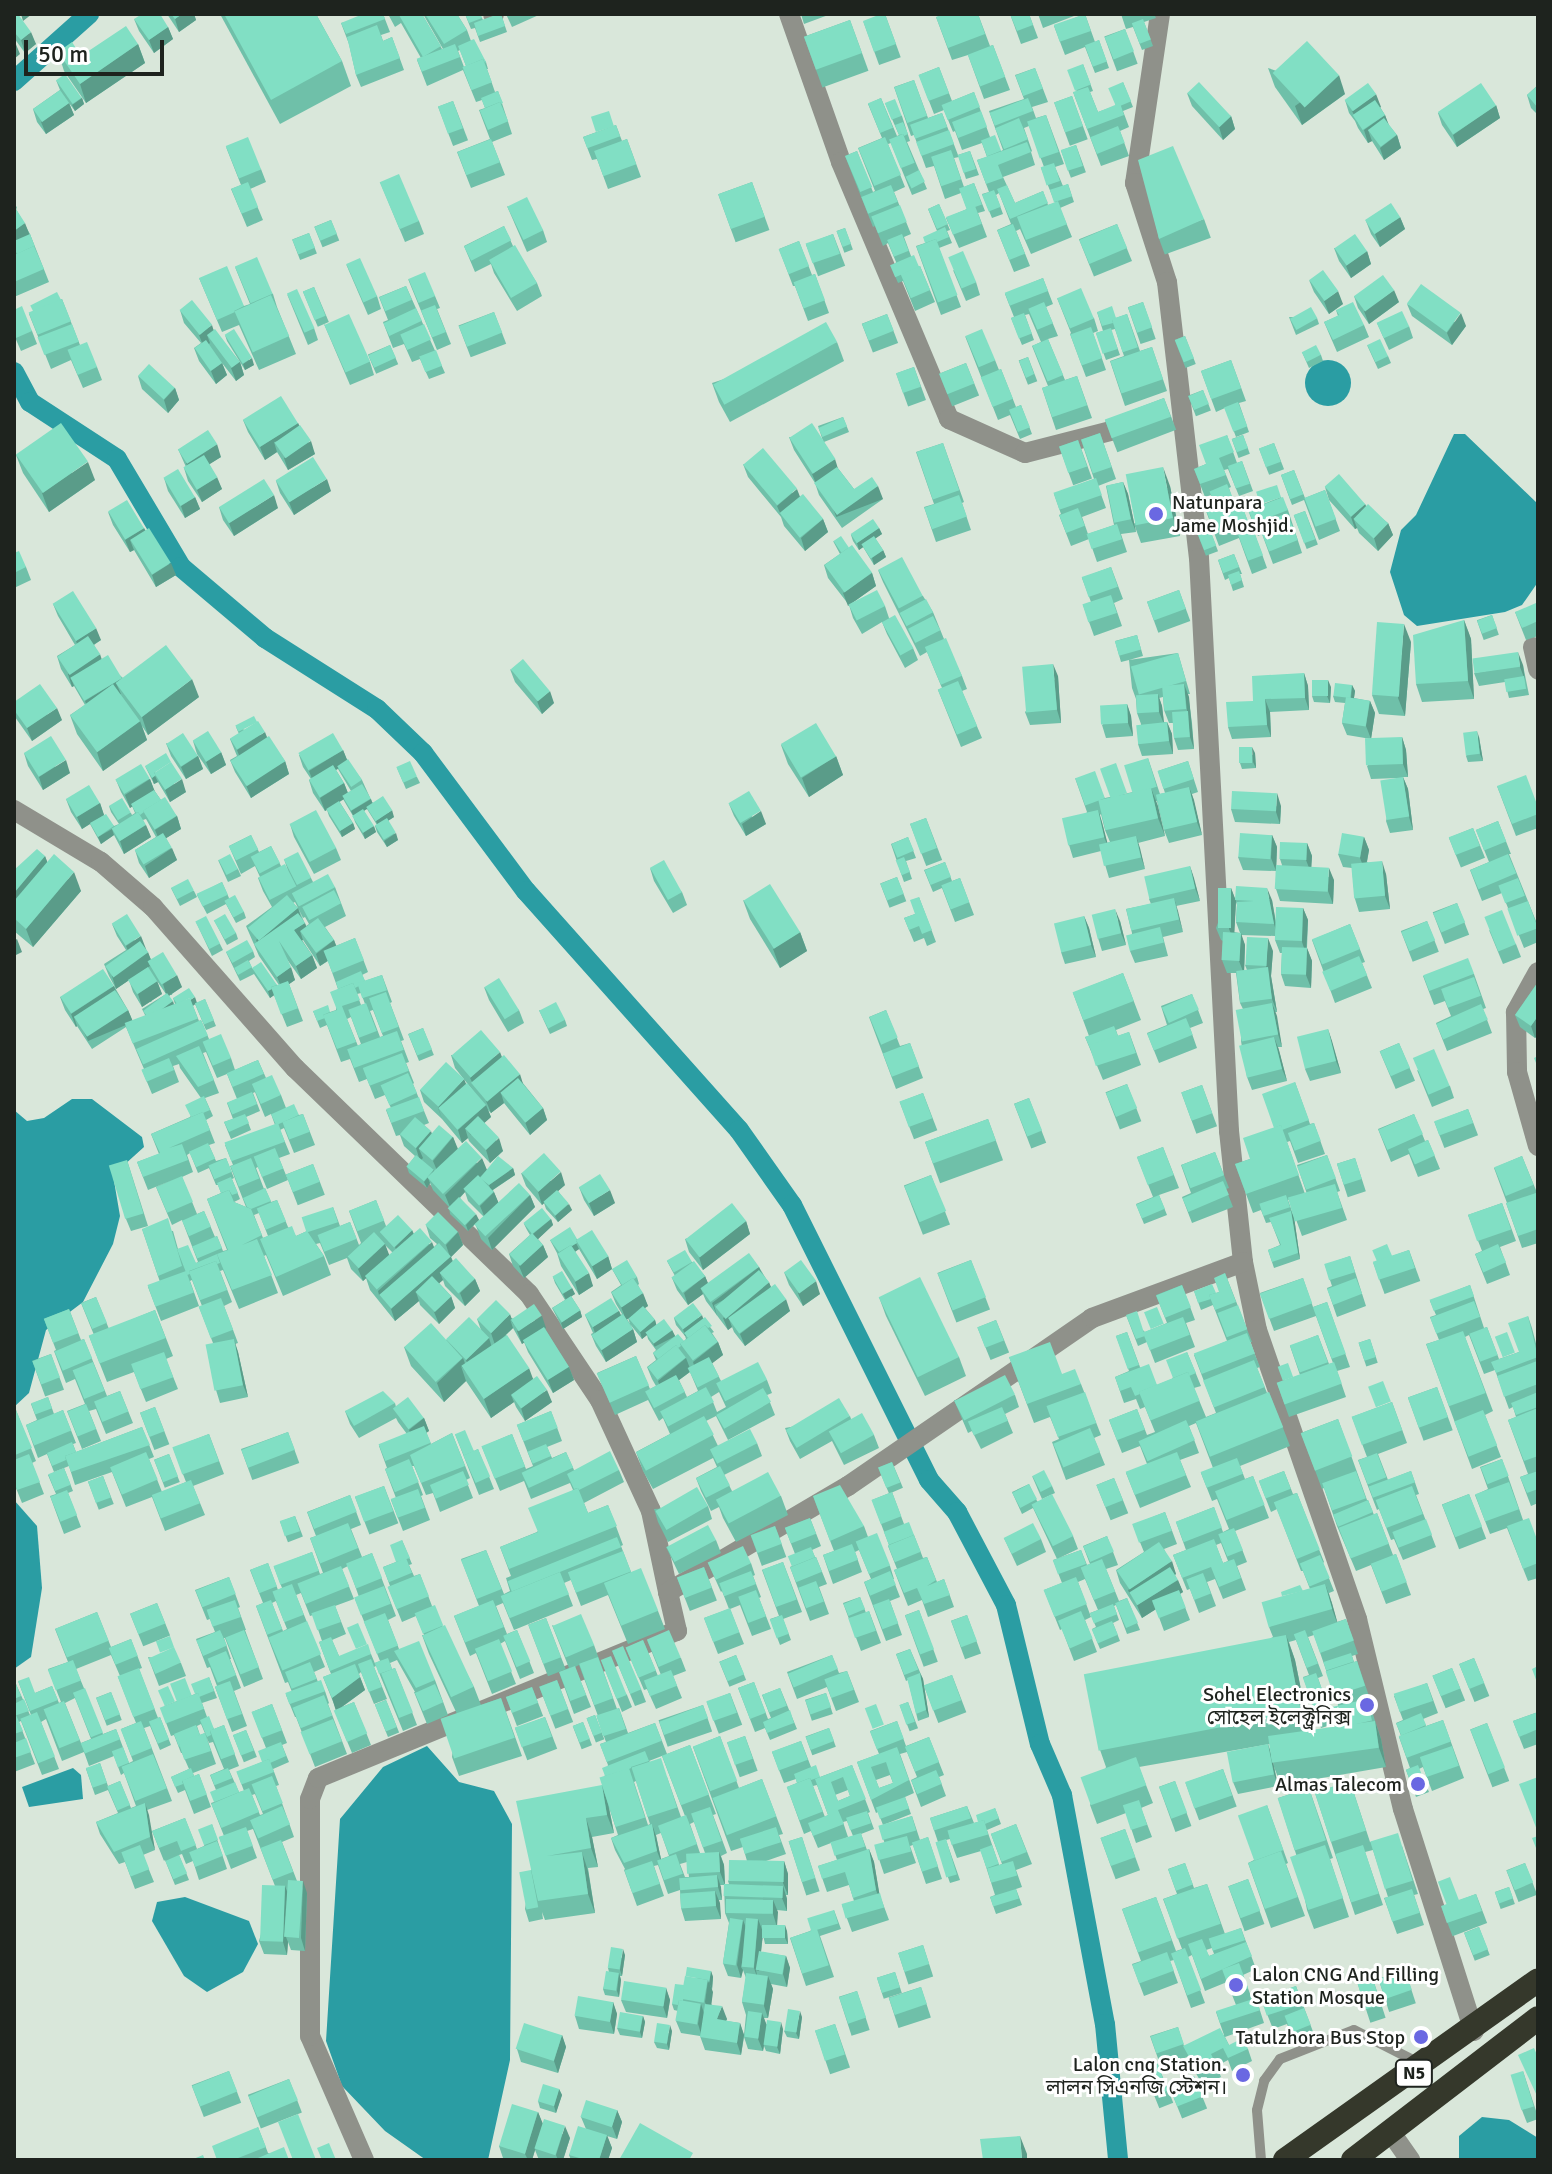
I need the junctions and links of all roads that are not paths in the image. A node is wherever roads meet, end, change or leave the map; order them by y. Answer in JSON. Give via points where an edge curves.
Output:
{"nodes":[{"id":1,"x":789,"y":14,"type":"edge"},
{"id":2,"x":1160,"y":14,"type":"edge"},
{"id":3,"x":1182,"y":409,"type":"junction"},
{"id":4,"x":1533,"y":647,"type":"dead end"},
{"id":5,"x":1538,"y":669,"type":"edge"},
{"id":6,"x":14,"y":810,"type":"edge"},
{"id":7,"x":1538,"y":972,"type":"edge"},
{"id":8,"x":1538,"y":1146,"type":"edge"},
{"id":9,"x":1243,"y":1262,"type":"junction"},
{"id":10,"x":668,"y":1592,"type":"junction"},
{"id":11,"x":1538,"y":1980,"type":"edge"},
{"id":12,"x":1538,"y":2018,"type":"edge"},
{"id":13,"x":1474,"y":2031,"type":"junction"},
{"id":14,"x":1424,"y":2066,"type":"junction"},
{"id":15,"x":1392,"y":2134,"type":"junction"},
{"id":16,"x":364,"y":2160,"type":"edge"},
{"id":17,"x":1261,"y":2160,"type":"edge"},
{"id":18,"x":1285,"y":2160,"type":"edge"},
{"id":19,"x":1353,"y":2160,"type":"edge"},
{"id":20,"x":1410,"y":2160,"type":"edge"}],
"edges":[{"from":1,"to":3,"type":"street","via":[[841,162],[949,419],[1025,453],[1058,450]]},
{"from":2,"to":3,"type":"street","via":[[1135,183],[1167,282]]},
{"from":3,"to":9,"type":"street","via":[[1199,558],[1229,1131]]},
{"from":4,"to":5,"type":"street"},
{"from":6,"to":10,"type":"street","via":[[101,862],[153,907],[295,1068],[529,1294],[600,1400],[651,1511]]},
{"from":7,"to":8,"type":"street","via":[[1516,1012],[1517,1072]]},
{"from":9,"to":10,"type":"street","via":[[1092,1318],[848,1486]]},
{"from":9,"to":13,"type":"street","via":[[1257,1330],[1357,1619],[1403,1809]]},
{"from":10,"to":16,"type":"street","via":[[677,1631],[318,1778],[310,1799],[310,2036]]},
{"from":11,"to":13,"type":"highway","number":"N5"},
{"from":12,"to":15,"type":"highway","number":"N5"},
{"from":13,"to":14,"type":"highway","number":"N5"},
{"from":14,"to":17,"type":"lane","via":[[1354,2030],[1280,2059],[1264,2081],[1257,2110]]},
{"from":14,"to":18,"type":"highway","number":"N5"},
{"from":15,"to":19,"type":"highway","number":"N5"},
{"from":15,"to":20,"type":"street"}]}
